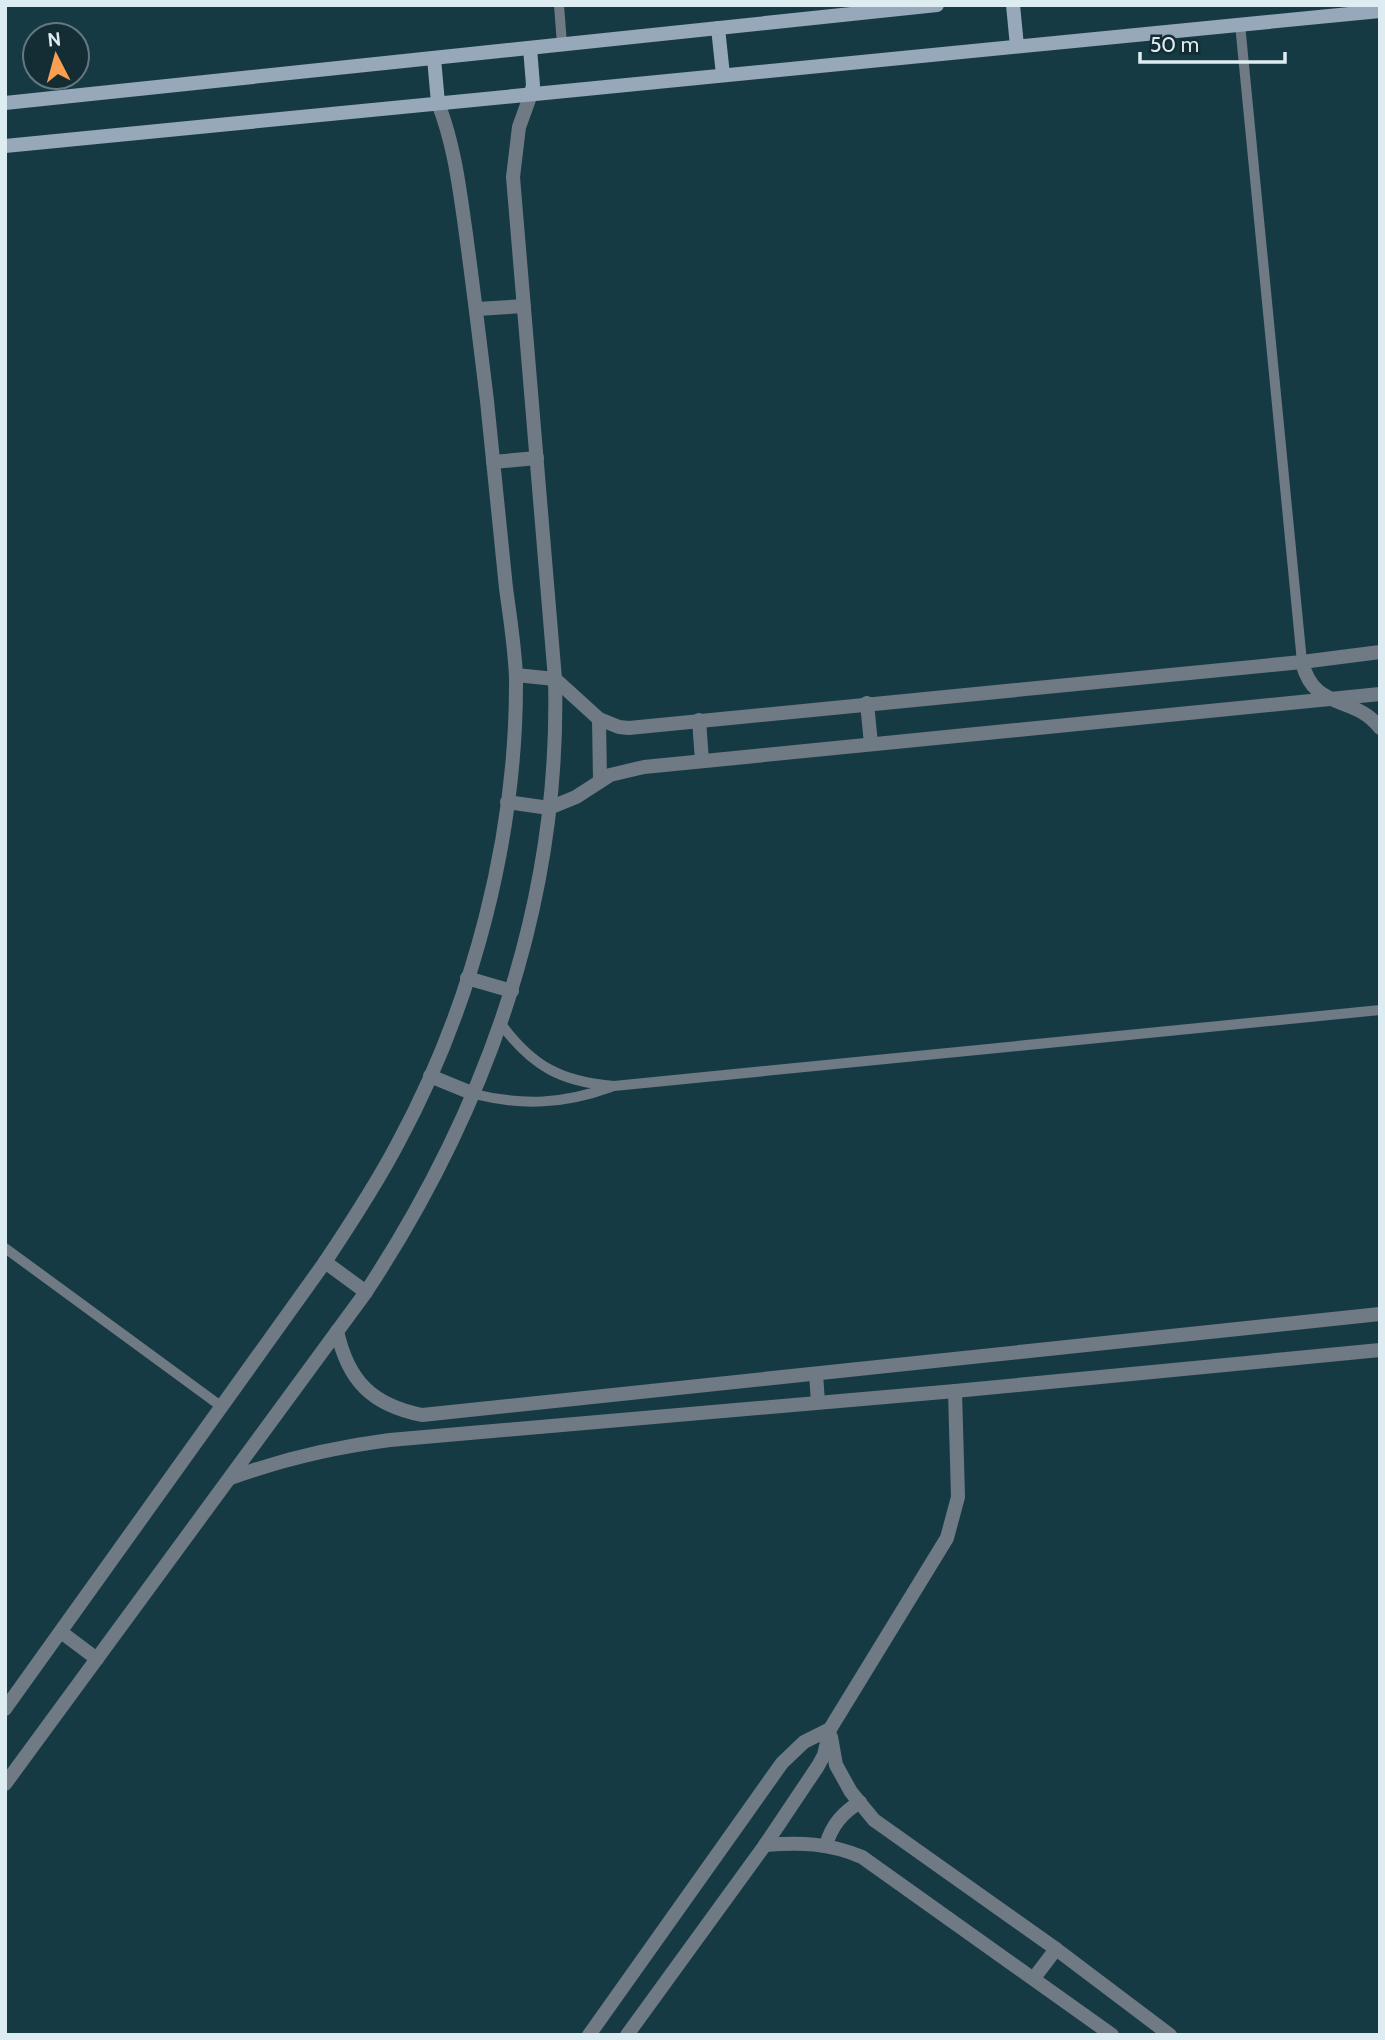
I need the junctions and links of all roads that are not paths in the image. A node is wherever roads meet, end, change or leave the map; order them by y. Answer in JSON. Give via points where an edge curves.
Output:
{"nodes":[{"id":1,"x":559,"y":5,"type":"edge"},
{"id":2,"x":937,"y":5,"type":"edge"},
{"id":3,"x":1013,"y":5,"type":"edge"},
{"id":4,"x":1380,"y":10,"type":"edge"},
{"id":5,"x":1240,"y":24,"type":"junction"},
{"id":6,"x":718,"y":28,"type":"junction"},
{"id":7,"x":562,"y":44,"type":"junction"},
{"id":8,"x":1017,"y":46,"type":"junction"},
{"id":9,"x":530,"y":48,"type":"junction"},
{"id":10,"x":434,"y":58,"type":"junction"},
{"id":11,"x":723,"y":75,"type":"junction"},
{"id":12,"x":531,"y":94,"type":"junction"},
{"id":13,"x":5,"y":103,"type":"edge"},
{"id":14,"x":438,"y":103,"type":"junction"},
{"id":15,"x":5,"y":146,"type":"edge"},
{"id":16,"x":524,"y":306,"type":"junction"},
{"id":17,"x":477,"y":309,"type":"junction"},
{"id":18,"x":537,"y":458,"type":"junction"},
{"id":19,"x":493,"y":462,"type":"junction"},
{"id":20,"x":1380,"y":652,"type":"edge"},
{"id":21,"x":1302,"y":662,"type":"junction"},
{"id":22,"x":516,"y":675,"type":"junction"},
{"id":23,"x":555,"y":679,"type":"junction"},
{"id":24,"x":1380,"y":694,"type":"edge"},
{"id":25,"x":1331,"y":700,"type":"junction"},
{"id":26,"x":867,"y":703,"type":"junction"},
{"id":27,"x":600,"y":719,"type":"junction"},
{"id":28,"x":699,"y":720,"type":"junction"},
{"id":29,"x":1380,"y":728,"type":"edge"},
{"id":30,"x":871,"y":744,"type":"junction"},
{"id":31,"x":702,"y":761,"type":"junction"},
{"id":32,"x":600,"y":780,"type":"junction"},
{"id":33,"x":507,"y":802,"type":"junction"},
{"id":34,"x":549,"y":808,"type":"junction"},
{"id":35,"x":467,"y":978,"type":"junction"},
{"id":36,"x":512,"y":991,"type":"junction"},
{"id":37,"x":1380,"y":1010,"type":"edge"},
{"id":38,"x":501,"y":1024,"type":"junction"},
{"id":39,"x":430,"y":1076,"type":"junction"},
{"id":40,"x":614,"y":1086,"type":"junction"},
{"id":41,"x":474,"y":1094,"type":"junction"},
{"id":42,"x":5,"y":1248,"type":"edge"},
{"id":43,"x":325,"y":1262,"type":"junction"},
{"id":44,"x":366,"y":1292,"type":"junction"},
{"id":45,"x":1380,"y":1314,"type":"edge"},
{"id":46,"x":337,"y":1331,"type":"junction"},
{"id":47,"x":1380,"y":1350,"type":"edge"},
{"id":48,"x":816,"y":1374,"type":"junction"},
{"id":49,"x":955,"y":1391,"type":"junction"},
{"id":50,"x":818,"y":1402,"type":"junction"},
{"id":51,"x":222,"y":1407,"type":"junction"},
{"id":52,"x":462,"y":1410,"type":"junction"},
{"id":53,"x":464,"y":1434,"type":"junction"},
{"id":54,"x":229,"y":1478,"type":"junction"},
{"id":55,"x":61,"y":1632,"type":"junction"},
{"id":56,"x":97,"y":1660,"type":"junction"},
{"id":57,"x":5,"y":1709,"type":"edge"},
{"id":58,"x":830,"y":1729,"type":"junction"},
{"id":59,"x":7,"y":1779,"type":"edge"},
{"id":60,"x":860,"y":1802,"type":"junction"},
{"id":61,"x":765,"y":1845,"type":"junction"},
{"id":62,"x":827,"y":1845,"type":"junction"},
{"id":63,"x":1056,"y":1950,"type":"junction"},
{"id":64,"x":1034,"y":1978,"type":"junction"},
{"id":65,"x":1169,"y":2034,"type":"edge"},
{"id":66,"x":589,"y":2035,"type":"edge"},
{"id":67,"x":627,"y":2035,"type":"edge"},
{"id":68,"x":1112,"y":2035,"type":"edge"}],
"edges":[{"from":1,"to":7,"type":"lane"},
{"from":2,"to":6,"type":"street"},
{"from":3,"to":8,"type":"street"},
{"from":4,"to":5,"type":"street"},
{"from":5,"to":8,"type":"street"},
{"from":5,"to":21,"type":"lane"},
{"from":6,"to":7,"type":"street"},
{"from":6,"to":11,"type":"street"},
{"from":7,"to":9,"type":"street"},
{"from":8,"to":11,"type":"street"},
{"from":9,"to":10,"type":"street"},
{"from":9,"to":12,"type":"street"},
{"from":10,"to":13,"type":"street"},
{"from":10,"to":14,"type":"street"},
{"from":11,"to":12,"type":"street"},
{"from":12,"to":14,"type":"street"},
{"from":12,"to":16,"type":"street","via":[[513,160]]},
{"from":14,"to":15,"type":"street"},
{"from":14,"to":17,"type":"street","via":[[453,145]]},
{"from":16,"to":17,"type":"street"},
{"from":16,"to":18,"type":"street"},
{"from":17,"to":19,"type":"street"},
{"from":18,"to":19,"type":"street"},
{"from":18,"to":23,"type":"street"},
{"from":19,"to":22,"type":"street"},
{"from":20,"to":21,"type":"street"},
{"from":21,"to":25,"type":"street","via":[[1311,685]]},
{"from":21,"to":26,"type":"street"},
{"from":22,"to":23,"type":"street"},
{"from":22,"to":33,"type":"street"},
{"from":23,"to":27,"type":"street"},
{"from":23,"to":34,"type":"street"},
{"from":24,"to":25,"type":"street"},
{"from":25,"to":29,"type":"street","via":[[1363,712]]},
{"from":25,"to":30,"type":"street"},
{"from":26,"to":28,"type":"street"},
{"from":26,"to":30,"type":"street"},
{"from":27,"to":28,"type":"street","via":[[629,728]]},
{"from":27,"to":32,"type":"street"},
{"from":28,"to":31,"type":"street"},
{"from":30,"to":31,"type":"street"},
{"from":31,"to":32,"type":"street","via":[[632,769]]},
{"from":32,"to":34,"type":"street"},
{"from":33,"to":34,"type":"street"},
{"from":33,"to":35,"type":"street"},
{"from":34,"to":36,"type":"street","via":[[538,881]]},
{"from":35,"to":36,"type":"street"},
{"from":35,"to":39,"type":"street"},
{"from":36,"to":38,"type":"street"},
{"from":37,"to":40,"type":"lane"},
{"from":38,"to":40,"type":"lane","via":[[537,1063],[587,1084]]},
{"from":38,"to":41,"type":"street"},
{"from":39,"to":41,"type":"street"},
{"from":39,"to":43,"type":"street","via":[[365,1203]]},
{"from":40,"to":41,"type":"lane","via":[[587,1096],[531,1104]]},
{"from":41,"to":44,"type":"street","via":[[424,1199]]},
{"from":42,"to":51,"type":"lane"},
{"from":43,"to":44,"type":"street"},
{"from":43,"to":51,"type":"street"},
{"from":44,"to":46,"type":"street"},
{"from":45,"to":48,"type":"street"},
{"from":46,"to":52,"type":"street","via":[[351,1372],[381,1402],[422,1415]]},
{"from":46,"to":54,"type":"street"},
{"from":47,"to":49,"type":"street"},
{"from":48,"to":50,"type":"street"},
{"from":48,"to":52,"type":"street"},
{"from":49,"to":50,"type":"street"},
{"from":49,"to":58,"type":"street","via":[[958,1497],[947,1538]]},
{"from":50,"to":53,"type":"street"},
{"from":51,"to":55,"type":"street"},
{"from":52,"to":53,"type":"street"},
{"from":53,"to":54,"type":"street","via":[[325,1450]]},
{"from":54,"to":56,"type":"street"},
{"from":55,"to":56,"type":"street"},
{"from":55,"to":57,"type":"street"},
{"from":56,"to":59,"type":"street"},
{"from":58,"to":60,"type":"street","via":[[836,1765]]},
{"from":58,"to":61,"type":"street","via":[[818,1766]]},
{"from":58,"to":66,"type":"street","via":[[804,1742],[782,1763]]},
{"from":60,"to":62,"type":"street","via":[[838,1819]]},
{"from":60,"to":63,"type":"street","via":[[874,1820]]},
{"from":61,"to":62,"type":"street"},
{"from":61,"to":67,"type":"street"},
{"from":62,"to":64,"type":"street","via":[[862,1857]]},
{"from":63,"to":64,"type":"street"},
{"from":63,"to":65,"type":"street"},
{"from":64,"to":68,"type":"street"}]}
